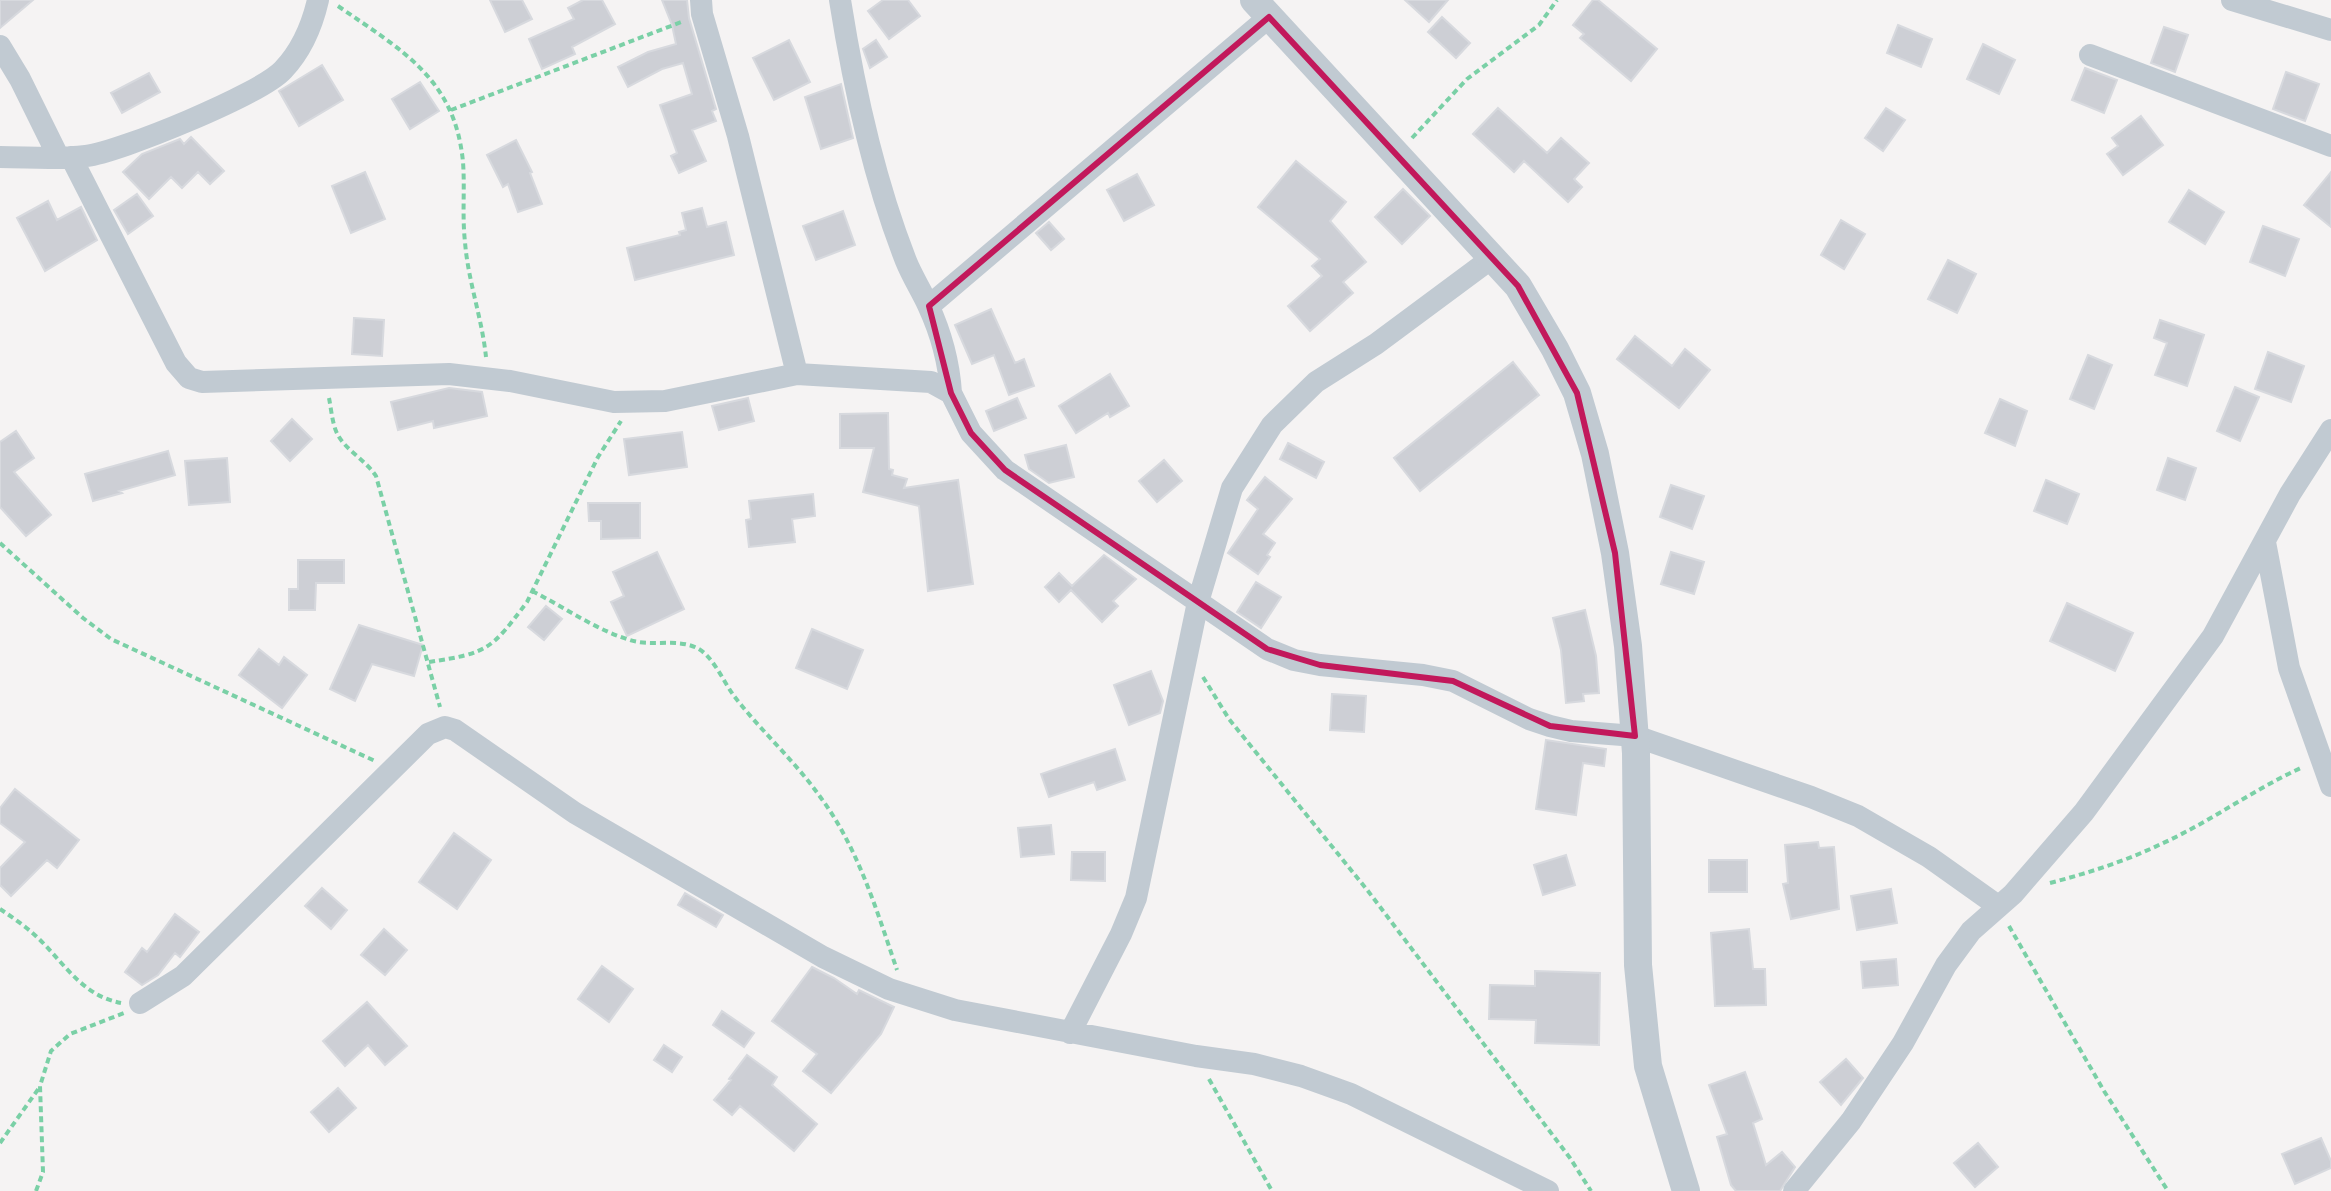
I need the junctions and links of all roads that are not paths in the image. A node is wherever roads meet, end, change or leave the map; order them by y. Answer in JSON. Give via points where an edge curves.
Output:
{"nodes":[{"id":1,"x":318,"y":0,"type":"edge"},
{"id":2,"x":840,"y":0,"type":"edge"},
{"id":3,"x":2232,"y":0,"type":"edge"},
{"id":4,"x":702,"y":7,"type":"edge"},
{"id":5,"x":1262,"y":8,"type":"edge"},
{"id":6,"x":2331,"y":30,"type":"edge"},
{"id":7,"x":0,"y":46,"type":"edge"},
{"id":8,"x":2090,"y":55,"type":"dead end"},
{"id":9,"x":2331,"y":146,"type":"edge"},
{"id":10,"x":0,"y":157,"type":"edge"},
{"id":11,"x":65,"y":157,"type":"junction"},
{"id":12,"x":1492,"y":258,"type":"junction"},
{"id":13,"x":929,"y":306,"type":"junction"},
{"id":14,"x":797,"y":374,"type":"junction"},
{"id":15,"x":951,"y":393,"type":"junction"},
{"id":16,"x":2331,"y":430,"type":"edge"},
{"id":17,"x":2265,"y":542,"type":"junction"},
{"id":18,"x":1198,"y":602,"type":"junction"},
{"id":19,"x":1635,"y":736,"type":"junction"},
{"id":20,"x":2331,"y":786,"type":"edge"},
{"id":21,"x":2006,"y":900,"type":"junction"},
{"id":22,"x":140,"y":1003,"type":"road end"},
{"id":23,"x":1070,"y":1033,"type":"junction"},
{"id":24,"x":1548,"y":1191,"type":"edge"},
{"id":25,"x":1686,"y":1191,"type":"edge"},
{"id":26,"x":1794,"y":1191,"type":"edge"}],
"edges":[{"from":1,"to":11,"type":"street","via":[[304,43],[266,84],[111,150]]},
{"from":2,"to":13,"type":"street","via":[[872,161],[907,264]]},
{"from":3,"to":6,"type":"street"},
{"from":4,"to":14,"type":"street"},
{"from":5,"to":12,"type":"street"},
{"from":5,"to":13,"type":"street"},
{"from":7,"to":11,"type":"street"},
{"from":8,"to":9,"type":"street"},
{"from":10,"to":11,"type":"street"},
{"from":11,"to":14,"type":"street","via":[[182,372],[202,382],[449,374],[632,403]]},
{"from":12,"to":18,"type":"street","via":[[1316,382],[1272,425],[1232,488]]},
{"from":12,"to":19,"type":"street","via":[[1518,286],[1577,393],[1615,553]]},
{"from":13,"to":15,"type":"street","via":[[946,351]]},
{"from":14,"to":15,"type":"street","via":[[931,382]]},
{"from":15,"to":18,"type":"street","via":[[971,433],[1005,470]]},
{"from":16,"to":17,"type":"street"},
{"from":17,"to":20,"type":"street","via":[[2289,668]]},
{"from":17,"to":21,"type":"street","via":[[2213,636],[2084,812]]},
{"from":18,"to":19,"type":"street","via":[[1267,649],[1294,660],[1453,681],[1550,726]]},
{"from":18,"to":23,"type":"street","via":[[1136,898]]},
{"from":19,"to":21,"type":"street","via":[[1858,816]]},
{"from":19,"to":25,"type":"street","via":[[1638,965],[1648,1066]]},
{"from":21,"to":26,"type":"street","via":[[1971,931],[1946,965],[1851,1121]]},
{"from":22,"to":23,"type":"street","via":[[183,976],[428,734],[445,727],[575,813],[823,957],[955,1010]]},
{"from":23,"to":24,"type":"street","via":[[1301,1076],[1351,1094]]}]}
